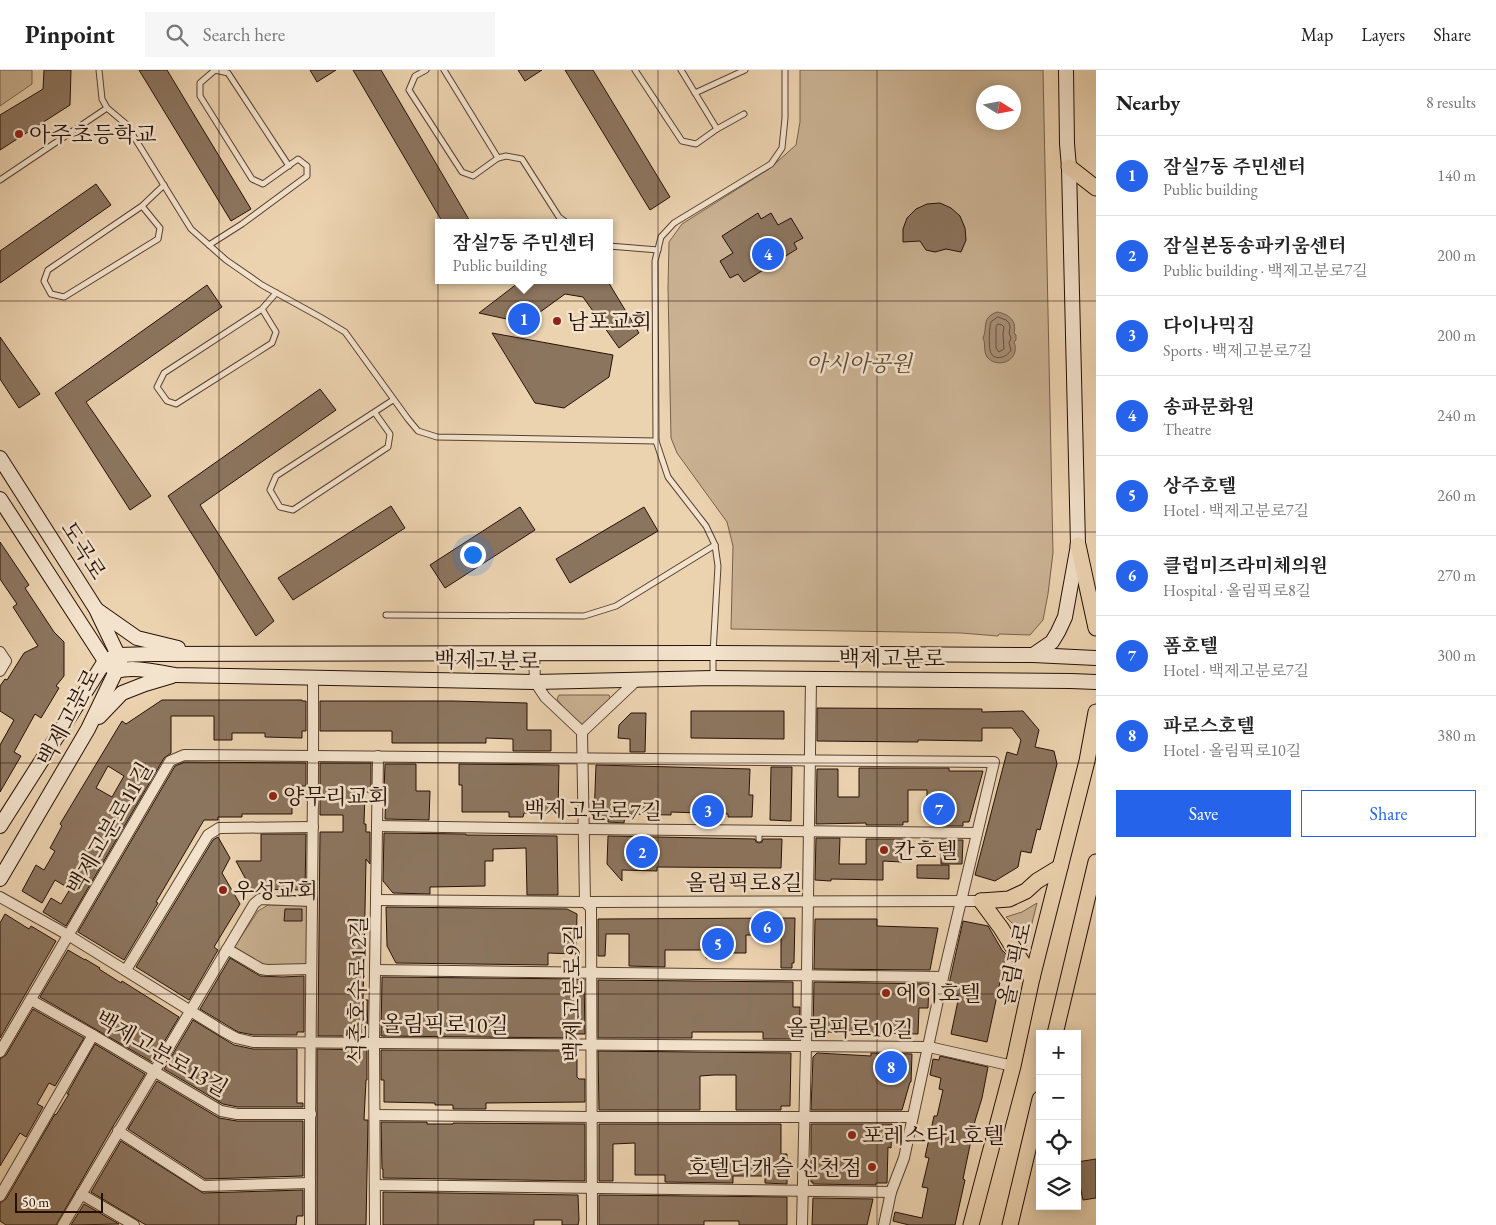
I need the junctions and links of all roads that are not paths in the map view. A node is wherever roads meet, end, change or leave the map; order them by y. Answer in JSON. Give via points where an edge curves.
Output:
{"nodes":[{"id":1,"x":99,"y":70,"type":"edge"},
{"id":2,"x":426,"y":70,"type":"edge"},
{"id":3,"x":444,"y":70,"type":"edge"},
{"id":4,"x":635,"y":70,"type":"edge"},
{"id":5,"x":681,"y":70,"type":"edge"},
{"id":6,"x":745,"y":70,"type":"edge"},
{"id":7,"x":785,"y":70,"type":"edge"},
{"id":8,"x":1066,"y":70,"type":"edge"},
{"id":9,"x":695,"y":93,"type":"junction"},
{"id":10,"x":107,"y":108,"type":"junction"},
{"id":11,"x":744,"y":114,"type":"dead end"},
{"id":12,"x":717,"y":129,"type":"junction"},
{"id":13,"x":498,"y":158,"type":"junction"},
{"id":14,"x":289,"y":166,"type":"junction"},
{"id":15,"x":1070,"y":166,"type":"junction"},
{"id":16,"x":0,"y":180,"type":"edge"},
{"id":17,"x":164,"y":186,"type":"junction"},
{"id":18,"x":1096,"y":188,"type":"edge"},
{"id":19,"x":142,"y":206,"type":"junction"},
{"id":20,"x":562,"y":219,"type":"edge"},
{"id":21,"x":209,"y":245,"type":"junction"},
{"id":22,"x":613,"y":246,"type":"edge"},
{"id":23,"x":658,"y":250,"type":"junction"},
{"id":24,"x":276,"y":293,"type":"junction"},
{"id":25,"x":262,"y":309,"type":"junction"},
{"id":26,"x":393,"y":400,"type":"junction"},
{"id":27,"x":375,"y":413,"type":"junction"},
{"id":28,"x":656,"y":441,"type":"junction"},
{"id":29,"x":0,"y":458,"type":"edge"},
{"id":30,"x":0,"y":499,"type":"edge"},
{"id":31,"x":715,"y":545,"type":"junction"},
{"id":32,"x":1078,"y":546,"type":"junction"},
{"id":33,"x":96,"y":609,"type":"junction"},
{"id":34,"x":386,"y":615,"type":"dead end"},
{"id":35,"x":1096,"y":628,"type":"edge"},
{"id":36,"x":0,"y":652,"type":"edge"},
{"id":37,"x":534,"y":653,"type":"junction"},
{"id":38,"x":713,"y":653,"type":"junction"},
{"id":39,"x":206,"y":654,"type":"junction"},
{"id":40,"x":118,"y":655,"type":"junction"},
{"id":41,"x":1032,"y":655,"type":"junction"},
{"id":42,"x":1096,"y":658,"type":"edge"},
{"id":43,"x":105,"y":661,"type":"junction"},
{"id":44,"x":119,"y":670,"type":"junction"},
{"id":45,"x":0,"y":672,"type":"edge"},
{"id":46,"x":175,"y":675,"type":"junction"},
{"id":47,"x":713,"y":678,"type":"junction"},
{"id":48,"x":313,"y":679,"type":"junction"},
{"id":49,"x":811,"y":679,"type":"junction"},
{"id":50,"x":637,"y":680,"type":"junction"},
{"id":51,"x":535,"y":682,"type":"junction"},
{"id":52,"x":1096,"y":682,"type":"edge"},
{"id":53,"x":1096,"y":712,"type":"edge"},
{"id":54,"x":88,"y":729,"type":"junction"},
{"id":55,"x":582,"y":732,"type":"junction"},
{"id":56,"x":313,"y":756,"type":"junction"},
{"id":57,"x":378,"y":756,"type":"junction"},
{"id":58,"x":582,"y":759,"type":"junction"},
{"id":59,"x":809,"y":761,"type":"junction"},
{"id":60,"x":0,"y":826,"type":"edge"},
{"id":61,"x":377,"y":826,"type":"junction"},
{"id":62,"x":313,"y":827,"type":"junction"},
{"id":63,"x":583,"y":829,"type":"junction"},
{"id":64,"x":809,"y":831,"type":"junction"},
{"id":65,"x":978,"y":833,"type":"junction"},
{"id":66,"x":1096,"y":862,"type":"edge"},
{"id":67,"x":1060,"y":867,"type":"junction"},
{"id":68,"x":0,"y":879,"type":"edge"},
{"id":69,"x":0,"y":897,"type":"edge"},
{"id":70,"x":376,"y":900,"type":"junction"},
{"id":71,"x":312,"y":901,"type":"junction"},
{"id":72,"x":808,"y":901,"type":"junction"},
{"id":73,"x":961,"y":901,"type":"junction"},
{"id":74,"x":981,"y":901,"type":"junction"},
{"id":75,"x":585,"y":902,"type":"junction"},
{"id":76,"x":68,"y":935,"type":"junction"},
{"id":77,"x":227,"y":949,"type":"junction"},
{"id":78,"x":311,"y":969,"type":"junction"},
{"id":79,"x":126,"y":970,"type":"junction"},
{"id":80,"x":375,"y":970,"type":"junction"},
{"id":81,"x":591,"y":973,"type":"junction"},
{"id":82,"x":806,"y":976,"type":"junction"},
{"id":83,"x":943,"y":977,"type":"junction"},
{"id":84,"x":1032,"y":978,"type":"junction"},
{"id":85,"x":31,"y":1000,"type":"junction"},
{"id":86,"x":191,"y":1010,"type":"junction"},
{"id":87,"x":1056,"y":1030,"type":"edge"},
{"id":88,"x":93,"y":1035,"type":"junction"},
{"id":89,"x":311,"y":1042,"type":"junction"},
{"id":90,"x":374,"y":1042,"type":"junction"},
{"id":91,"x":591,"y":1044,"type":"junction"},
{"id":92,"x":806,"y":1046,"type":"junction"},
{"id":93,"x":929,"y":1047,"type":"junction"},
{"id":94,"x":0,"y":1052,"type":"edge"},
{"id":95,"x":1013,"y":1066,"type":"junction"},
{"id":96,"x":154,"y":1071,"type":"junction"},
{"id":97,"x":311,"y":1114,"type":"junction"},
{"id":98,"x":374,"y":1115,"type":"junction"},
{"id":99,"x":805,"y":1116,"type":"junction"},
{"id":100,"x":1036,"y":1116,"type":"edge"},
{"id":101,"x":591,"y":1117,"type":"junction"},
{"id":102,"x":912,"y":1117,"type":"junction"},
{"id":103,"x":118,"y":1131,"type":"junction"},
{"id":104,"x":310,"y":1184,"type":"junction"},
{"id":105,"x":375,"y":1185,"type":"junction"},
{"id":106,"x":592,"y":1188,"type":"junction"},
{"id":107,"x":804,"y":1191,"type":"junction"},
{"id":108,"x":892,"y":1192,"type":"junction"},
{"id":109,"x":81,"y":1194,"type":"junction"},
{"id":110,"x":0,"y":1196,"type":"edge"},
{"id":111,"x":63,"y":1225,"type":"edge"},
{"id":112,"x":134,"y":1225,"type":"edge"},
{"id":113,"x":310,"y":1225,"type":"edge"},
{"id":114,"x":375,"y":1225,"type":"edge"},
{"id":115,"x":592,"y":1225,"type":"edge"},
{"id":116,"x":802,"y":1225,"type":"edge"},
{"id":117,"x":884,"y":1225,"type":"edge"},
{"id":118,"x":971,"y":1225,"type":"edge"},
{"id":119,"x":1010,"y":1225,"type":"edge"}],
"edges":[{"from":1,"to":10,"type":"lane","via":[[102,99]]},
{"from":2,"to":13,"type":"lane","via":[[415,76],[409,90],[462,172],[473,176]]},
{"from":3,"to":13,"type":"lane"},
{"from":4,"to":12,"type":"lane","via":[[682,141],[696,144]]},
{"from":5,"to":9,"type":"lane"},
{"from":6,"to":9,"type":"lane"},
{"from":7,"to":23,"type":"lane","via":[[782,148],[771,164],[674,223],[661,237]]},
{"from":8,"to":15,"type":"main road"},
{"from":9,"to":12,"type":"lane"},
{"from":10,"to":16,"type":"lane"},
{"from":10,"to":17,"type":"lane","via":[[126,124]]},
{"from":11,"to":12,"type":"lane"},
{"from":13,"to":20,"type":"lane","via":[[522,159]]},
{"from":14,"to":14,"type":"lane","via":[[228,73],[215,70],[200,83],[200,96],[252,179],[263,184]]},
{"from":14,"to":21,"type":"lane","via":[[298,159],[307,166],[307,176]]},
{"from":15,"to":18,"type":"main road"},
{"from":15,"to":32,"type":"main road"},
{"from":17,"to":19,"type":"lane"},
{"from":17,"to":21,"type":"lane","via":[[190,229]]},
{"from":19,"to":19,"type":"lane","via":[[160,228],[158,239],[64,297],[51,294],[44,281],[48,270]]},
{"from":21,"to":24,"type":"lane"},
{"from":22,"to":23,"type":"lane"},
{"from":23,"to":28,"type":"lane","via":[[654,290]]},
{"from":24,"to":25,"type":"lane"},
{"from":24,"to":26,"type":"lane","via":[[345,332]]},
{"from":25,"to":25,"type":"lane","via":[[276,332],[272,343],[176,404],[167,401],[158,387],[164,373]]},
{"from":26,"to":27,"type":"lane"},
{"from":26,"to":28,"type":"lane","via":[[418,431],[436,438]]},
{"from":27,"to":27,"type":"lane","via":[[390,434],[388,447],[293,510],[280,507],[270,490],[276,476]]},
{"from":28,"to":31,"type":"lane","via":[[668,477],[706,526]]},
{"from":29,"to":33,"type":"main road","name":"도곡로"},
{"from":30,"to":43,"type":"main road","name":"도곡로"},
{"from":31,"to":34,"type":"lane","via":[[616,606],[584,616]]},
{"from":31,"to":38,"type":"lane","via":[[718,566]]},
{"from":32,"to":35,"type":"main road"},
{"from":32,"to":41,"type":"main road","via":[[1065,617],[1052,642]]},
{"from":33,"to":39,"type":"main road","via":[[136,638]]},
{"from":33,"to":40,"type":"main road","name":"도곡로"},
{"from":36,"to":45,"type":"street","via":[[6,661]]},
{"from":37,"to":38,"type":"main road","name":"백제고분로"},
{"from":37,"to":39,"type":"main road","name":"백제고분로"},
{"from":37,"to":51,"type":"street"},
{"from":38,"to":41,"type":"main road","name":"백제고분로"},
{"from":38,"to":47,"type":"lane"},
{"from":39,"to":40,"type":"main road","name":"백제고분로"},
{"from":40,"to":43,"type":"main road","name":"백제고분로"},
{"from":40,"to":44,"type":"main road","name":"도곡로"},
{"from":41,"to":42,"type":"main road","name":"백제고분로"},
{"from":43,"to":44,"type":"main road","name":"도곡로"},
{"from":43,"to":60,"type":"main road","name":"백제고분로"},
{"from":44,"to":46,"type":"main road","name":"백제고분로"},
{"from":44,"to":54,"type":"main road","name":"백제고분로"},
{"from":46,"to":48,"type":"main road","name":"백제고분로"},
{"from":46,"to":54,"type":"main road","via":[[122,694]]},
{"from":47,"to":49,"type":"main road","name":"백제고분로"},
{"from":47,"to":50,"type":"main road","name":"백제고분로"},
{"from":48,"to":51,"type":"main road","name":"백제고분로"},
{"from":48,"to":56,"type":"street"},
{"from":49,"to":52,"type":"main road","name":"백제고분로"},
{"from":49,"to":59,"type":"street"},
{"from":50,"to":51,"type":"main road","name":"백제고분로"},
{"from":50,"to":55,"type":"street"},
{"from":51,"to":55,"type":"street","via":[[545,697]]},
{"from":53,"to":67,"type":"main road","name":"올림픽로"},
{"from":54,"to":68,"type":"main road","name":"백제고분로"},
{"from":55,"to":58,"type":"street","name":"백제고분로9길"},
{"from":56,"to":57,"type":"street","name":"백제고분로11길"},
{"from":56,"to":62,"type":"street"},
{"from":56,"to":76,"type":"street","name":"백제고분로11길","via":[[184,755],[170,761]]},
{"from":57,"to":58,"type":"street"},
{"from":57,"to":61,"type":"street","name":"석촌호수로12길"},
{"from":58,"to":59,"type":"street"},
{"from":58,"to":63,"type":"street","name":"백제고분로9길"},
{"from":59,"to":64,"type":"street"},
{"from":59,"to":65,"type":"street","via":[[994,762]]},
{"from":61,"to":63,"type":"street","name":"백제고분로7길"},
{"from":61,"to":70,"type":"street","name":"석촌호수로12길"},
{"from":62,"to":71,"type":"street"},
{"from":62,"to":79,"type":"street","via":[[219,828],[208,835]]},
{"from":63,"to":64,"type":"street","name":"백제고분로7길","via":[[759,835]]},
{"from":63,"to":75,"type":"street","name":"백제고분로9길"},
{"from":64,"to":65,"type":"street","name":"백제고분로7길"},
{"from":64,"to":72,"type":"street"},
{"from":65,"to":73,"type":"street"},
{"from":66,"to":87,"type":"main road"},
{"from":67,"to":74,"type":"main road","via":[[1009,899]]},
{"from":67,"to":84,"type":"main road","name":"올림픽로"},
{"from":69,"to":76,"type":"street","name":"올림픽로10길"},
{"from":70,"to":75,"type":"street","name":"올림픽로8길"},
{"from":70,"to":80,"type":"street","name":"석촌호수로12길"},
{"from":71,"to":77,"type":"street","via":[[260,898]]},
{"from":71,"to":78,"type":"street"},
{"from":72,"to":73,"type":"street","name":"올림픽로8길"},
{"from":72,"to":75,"type":"street","name":"올림픽로8길"},
{"from":72,"to":82,"type":"street"},
{"from":73,"to":74,"type":"street","name":"올림픽로8길"},
{"from":73,"to":83,"type":"street","name":"올림픽로10길"},
{"from":74,"to":84,"type":"main road"},
{"from":75,"to":81,"type":"street","name":"백제고분로9길","via":[[591,908]]},
{"from":76,"to":79,"type":"street","name":"올림픽로10길"},
{"from":76,"to":85,"type":"street","name":"백제고분로11길"},
{"from":77,"to":78,"type":"street","via":[[261,969]]},
{"from":77,"to":86,"type":"street"},
{"from":78,"to":89,"type":"street"},
{"from":79,"to":86,"type":"street","name":"올림픽로10길"},
{"from":80,"to":81,"type":"street"},
{"from":80,"to":90,"type":"street","name":"석촌호수로12길"},
{"from":81,"to":82,"type":"street"},
{"from":81,"to":91,"type":"street","name":"백제고분로9길"},
{"from":82,"to":83,"type":"street"},
{"from":82,"to":92,"type":"street"},
{"from":83,"to":93,"type":"street","name":"올림픽로10길"},
{"from":84,"to":95,"type":"main road","name":"올림픽로"},
{"from":85,"to":88,"type":"street","name":"백제고분로13길"},
{"from":85,"to":94,"type":"street","name":"백제고분로11길"},
{"from":86,"to":89,"type":"street","name":"올림픽로10길","via":[[236,1038],[253,1042]]},
{"from":86,"to":96,"type":"street"},
{"from":88,"to":96,"type":"street","name":"백제고분로13길"},
{"from":88,"to":110,"type":"street"},
{"from":89,"to":90,"type":"street","name":"올림픽로10길"},
{"from":89,"to":97,"type":"street"},
{"from":90,"to":91,"type":"street","name":"올림픽로10길"},
{"from":90,"to":98,"type":"street","name":"석촌호수로12길"},
{"from":91,"to":92,"type":"street","name":"올림픽로10길"},
{"from":91,"to":101,"type":"street","name":"백제고분로9길"},
{"from":92,"to":93,"type":"street","name":"올림픽로10길"},
{"from":92,"to":99,"type":"street"},
{"from":93,"to":95,"type":"street","name":"올림픽로10길"},
{"from":93,"to":102,"type":"street"},
{"from":95,"to":118,"type":"main road","name":"올림픽로"},
{"from":96,"to":97,"type":"street","name":"백제고분로13길","via":[[221,1111]]},
{"from":96,"to":103,"type":"street"},
{"from":97,"to":104,"type":"street"},
{"from":98,"to":101,"type":"street"},
{"from":98,"to":105,"type":"street","name":"석촌호수로12길"},
{"from":99,"to":101,"type":"street"},
{"from":99,"to":102,"type":"street"},
{"from":99,"to":107,"type":"street"},
{"from":100,"to":119,"type":"main road"},
{"from":101,"to":106,"type":"street","name":"백제고분로9길"},
{"from":102,"to":108,"type":"street","via":[[904,1158]]},
{"from":103,"to":104,"type":"street","via":[[203,1186]]},
{"from":103,"to":109,"type":"street"},
{"from":104,"to":113,"type":"street"},
{"from":105,"to":106,"type":"street"},
{"from":105,"to":114,"type":"street","name":"석촌호수로12길"},
{"from":106,"to":107,"type":"street"},
{"from":106,"to":115,"type":"street","name":"백제고분로9길"},
{"from":107,"to":108,"type":"street"},
{"from":107,"to":116,"type":"street"},
{"from":108,"to":117,"type":"street"},
{"from":109,"to":111,"type":"street"},
{"from":109,"to":112,"type":"street"}]}
